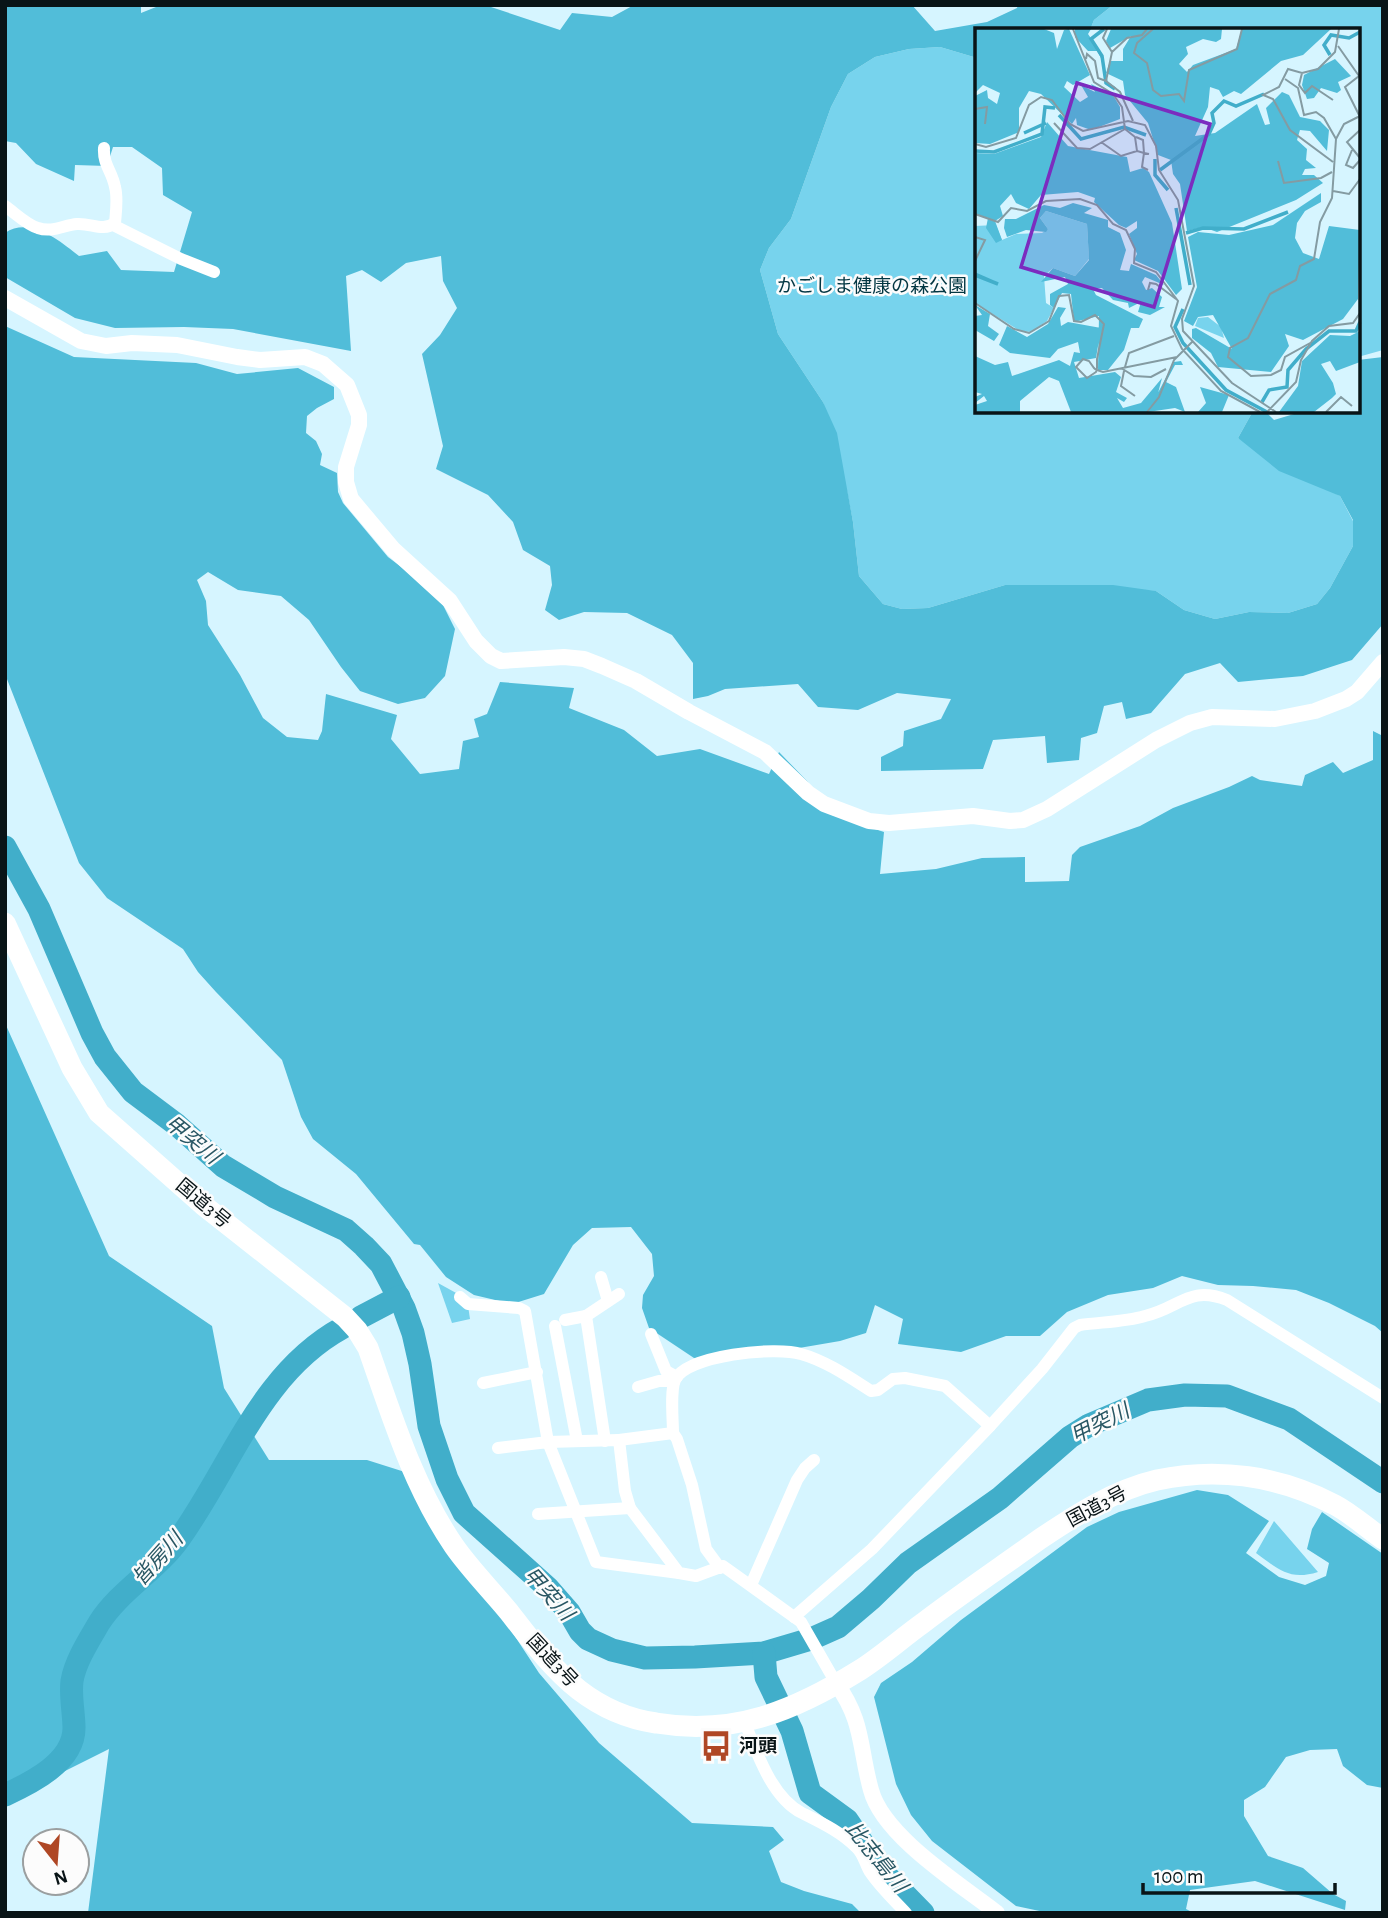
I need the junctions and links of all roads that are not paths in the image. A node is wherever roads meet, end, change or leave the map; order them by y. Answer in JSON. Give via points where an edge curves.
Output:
{"nodes":[{"id":1,"x":104,"y":148,"type":"dead end"},
{"id":2,"x":5,"y":206,"type":"edge"},
{"id":3,"x":113,"y":225,"type":"junction"},
{"id":4,"x":214,"y":272,"type":"dead end"},
{"id":5,"x":5,"y":298,"type":"edge"},
{"id":6,"x":1383,"y":662,"type":"edge"},
{"id":7,"x":5,"y":923,"type":"edge"},
{"id":8,"x":601,"y":1277,"type":"dead end"},
{"id":9,"x":619,"y":1294,"type":"dead end"},
{"id":10,"x":460,"y":1297,"type":"dead end"},
{"id":11,"x":608,"y":1301,"type":"junction"},
{"id":12,"x":586,"y":1316,"type":"junction"},
{"id":13,"x":651,"y":1334,"type":"dead end"},
{"id":14,"x":537,"y":1372,"type":"junction"},
{"id":15,"x":676,"y":1379,"type":"junction"},
{"id":16,"x":483,"y":1383,"type":"dead end"},
{"id":17,"x":638,"y":1387,"type":"dead end"},
{"id":18,"x":1383,"y":1398,"type":"edge"},
{"id":19,"x":990,"y":1426,"type":"junction"},
{"id":20,"x":673,"y":1433,"type":"junction"},
{"id":21,"x":619,"y":1440,"type":"junction"},
{"id":22,"x":578,"y":1441,"type":"junction"},
{"id":23,"x":605,"y":1441,"type":"junction"},
{"id":24,"x":548,"y":1442,"type":"junction"},
{"id":25,"x":498,"y":1448,"type":"dead end"},
{"id":26,"x":814,"y":1461,"type":"dead end"},
{"id":27,"x":630,"y":1508,"type":"junction"},
{"id":28,"x":576,"y":1512,"type":"junction"},
{"id":29,"x":538,"y":1514,"type":"dead end"},
{"id":30,"x":1383,"y":1539,"type":"edge"},
{"id":31,"x":720,"y":1568,"type":"junction"},
{"id":32,"x":679,"y":1573,"type":"junction"},
{"id":33,"x":751,"y":1585,"type":"junction"},
{"id":34,"x":797,"y":1620,"type":"junction"},
{"id":35,"x":832,"y":1676,"type":"junction"},
{"id":36,"x":745,"y":1723,"type":"junction"},
{"id":37,"x":906,"y":1913,"type":"edge"},
{"id":38,"x":997,"y":1913,"type":"edge"}],
"edges":[{"from":1,"to":3,"type":"street","via":[[103,160],[115,184]]},
{"from":2,"to":3,"type":"street","via":[[36,228]]},
{"from":3,"to":4,"type":"street"},
{"from":5,"to":6,"type":"street","via":[[81,341],[106,346],[155,343],[260,360],[305,357],[323,364],[347,385],[359,415],[346,467],[351,499],[393,549],[450,601],[491,656],[501,661],[564,657],[602,666],[765,752],[824,804],[869,821],[973,816],[1023,820],[1190,723],[1212,717],[1275,719],[1315,711],[1357,692]]},
{"from":7,"to":36,"type":"highway","name":"国道3号","via":[[72,1068],[99,1113],[357,1330],[368,1348],[411,1467],[444,1529],[546,1659],[597,1703],[632,1717],[683,1728]]},
{"from":8,"to":11,"type":"street"},
{"from":9,"to":11,"type":"street"},
{"from":10,"to":14,"type":"street","via":[[468,1304],[525,1311]]},
{"from":11,"to":12,"type":"street"},
{"from":12,"to":22,"type":"street","via":[[560,1323]]},
{"from":12,"to":23,"type":"street"},
{"from":13,"to":15,"type":"street","via":[[666,1371]]},
{"from":14,"to":16,"type":"street"},
{"from":14,"to":24,"type":"street"},
{"from":15,"to":17,"type":"street"},
{"from":15,"to":19,"type":"street","via":[[682,1369],[706,1360],[764,1351],[798,1353],[872,1391],[905,1378],[945,1386]]},
{"from":15,"to":20,"type":"street"},
{"from":18,"to":19,"type":"street","via":[[1209,1293],[1145,1317],[1074,1328]]},
{"from":19,"to":34,"type":"street"},
{"from":20,"to":21,"type":"street"},
{"from":20,"to":31,"type":"street","via":[[692,1485],[706,1549]]},
{"from":21,"to":23,"type":"street"},
{"from":21,"to":27,"type":"street"},
{"from":22,"to":23,"type":"street"},
{"from":22,"to":24,"type":"street"},
{"from":24,"to":25,"type":"street"},
{"from":24,"to":28,"type":"street"},
{"from":26,"to":33,"type":"street","via":[[797,1480]]},
{"from":27,"to":28,"type":"street"},
{"from":27,"to":32,"type":"street"},
{"from":28,"to":29,"type":"street"},
{"from":28,"to":32,"type":"street","via":[[596,1562]]},
{"from":30,"to":35,"type":"highway","name":"国道3号","via":[[1338,1507],[1286,1485],[1234,1474],[1155,1480],[1073,1517],[861,1669]]},
{"from":31,"to":32,"type":"street","via":[[696,1576]]},
{"from":31,"to":33,"type":"street"},
{"from":33,"to":34,"type":"street"},
{"from":34,"to":35,"type":"street"},
{"from":35,"to":36,"type":"highway","name":"国道3号","via":[[797,1705]]},
{"from":35,"to":38,"type":"street","via":[[858,1723],[871,1791],[889,1826]]},
{"from":36,"to":37,"type":"street","via":[[778,1791],[800,1813],[816,1818],[860,1850],[870,1872]]}]}
